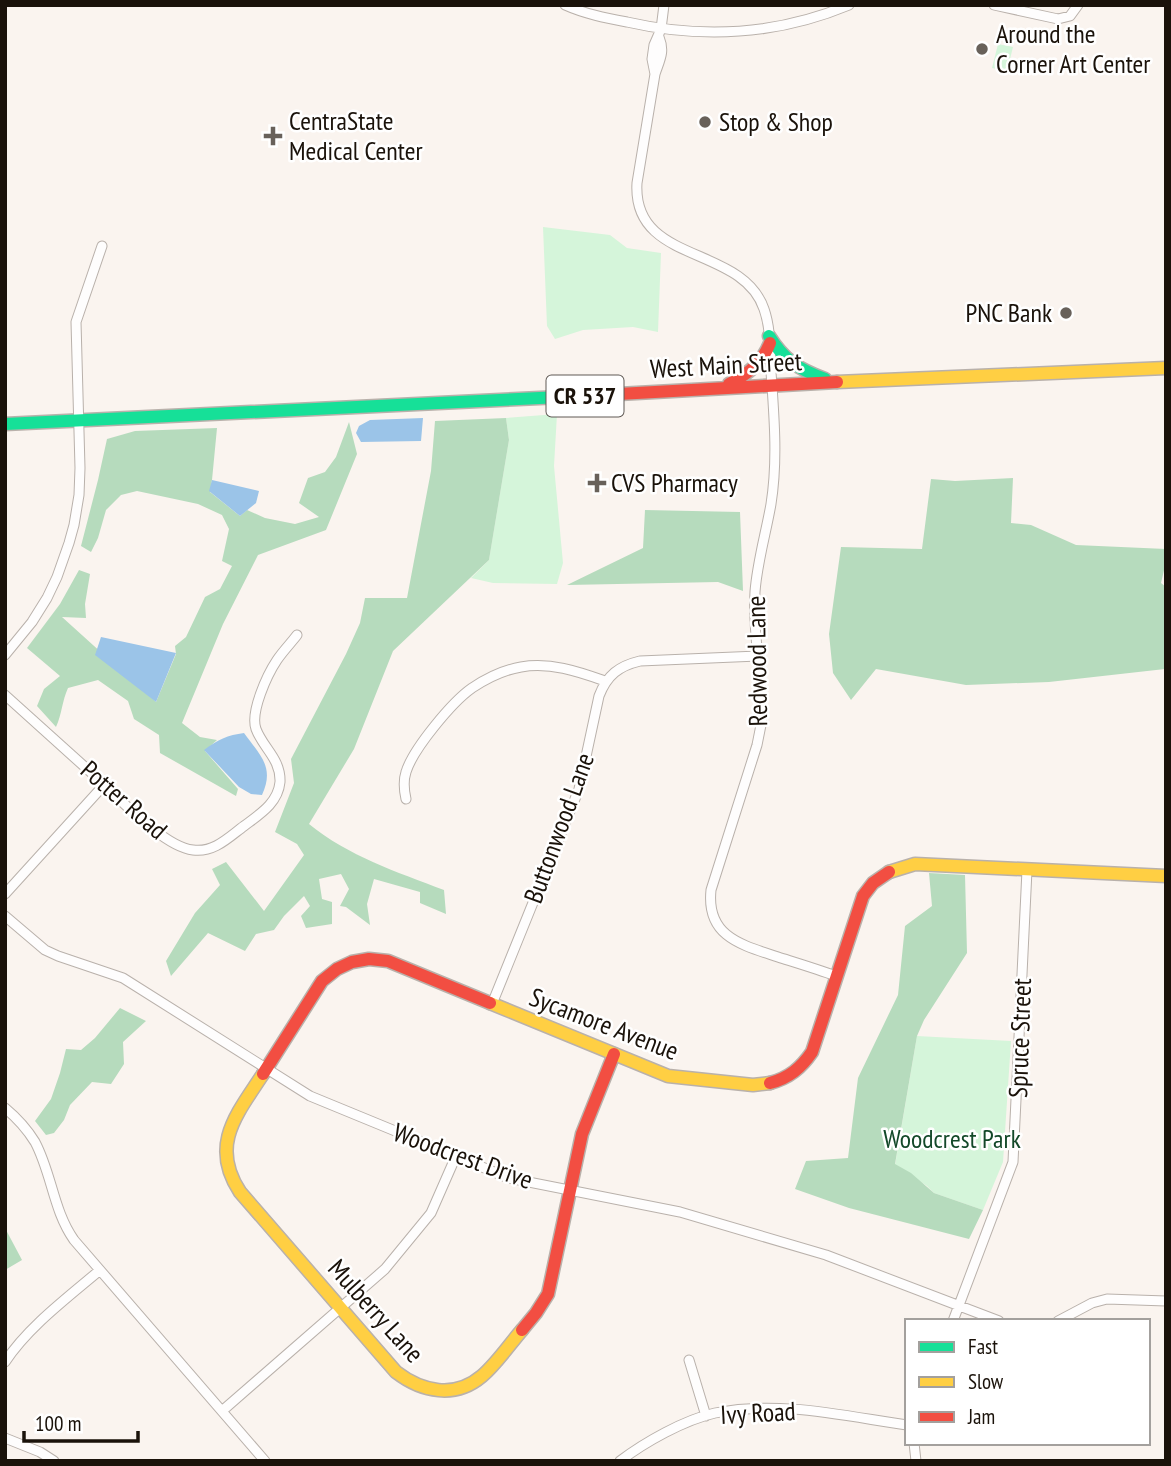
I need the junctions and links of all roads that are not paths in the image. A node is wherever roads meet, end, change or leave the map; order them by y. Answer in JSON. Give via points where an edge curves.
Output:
{"nodes":[{"id":1,"x":565,"y":5,"type":"edge"},
{"id":2,"x":664,"y":5,"type":"edge"},
{"id":3,"x":849,"y":5,"type":"edge"},
{"id":4,"x":993,"y":5,"type":"edge"},
{"id":5,"x":1078,"y":5,"type":"edge"},
{"id":6,"x":660,"y":33,"type":"junction"},
{"id":7,"x":102,"y":246,"type":"dead end"},
{"id":8,"x":769,"y":339,"type":"junction"},
{"id":9,"x":1166,"y":368,"type":"edge"},
{"id":10,"x":833,"y":382,"type":"junction"},
{"id":11,"x":772,"y":384,"type":"junction"},
{"id":12,"x":722,"y":387,"type":"junction"},
{"id":13,"x":79,"y":421,"type":"junction"},
{"id":14,"x":5,"y":424,"type":"edge"},
{"id":15,"x":298,"y":635,"type":"dead end"},
{"id":16,"x":5,"y":655,"type":"edge"},
{"id":17,"x":758,"y":656,"type":"junction"},
{"id":18,"x":605,"y":681,"type":"junction"},
{"id":19,"x":5,"y":695,"type":"edge"},
{"id":20,"x":104,"y":785,"type":"junction"},
{"id":21,"x":406,"y":799,"type":"dead end"},
{"id":22,"x":1027,"y":870,"type":"junction"},
{"id":23,"x":1166,"y":876,"type":"edge"},
{"id":24,"x":5,"y":894,"type":"edge"},
{"id":25,"x":5,"y":916,"type":"edge"},
{"id":26,"x":836,"y":976,"type":"junction"},
{"id":27,"x":492,"y":1004,"type":"junction"},
{"id":28,"x":614,"y":1054,"type":"junction"},
{"id":29,"x":266,"y":1068,"type":"junction"},
{"id":30,"x":5,"y":1108,"type":"edge"},
{"id":31,"x":456,"y":1156,"type":"junction"},
{"id":32,"x":225,"y":1160,"type":"joint"},
{"id":33,"x":570,"y":1191,"type":"junction"},
{"id":34,"x":100,"y":1270,"type":"junction"},
{"id":35,"x":1166,"y":1301,"type":"edge"},
{"id":36,"x":959,"y":1306,"type":"junction"},
{"id":37,"x":341,"y":1308,"type":"junction"},
{"id":38,"x":954,"y":1319,"type":"edge"},
{"id":39,"x":994,"y":1319,"type":"edge"},
{"id":40,"x":1062,"y":1319,"type":"edge"},
{"id":41,"x":689,"y":1360,"type":"dead end"},
{"id":42,"x":5,"y":1362,"type":"edge"},
{"id":43,"x":222,"y":1411,"type":"junction"},
{"id":44,"x":706,"y":1416,"type":"junction"},
{"id":45,"x":905,"y":1425,"type":"edge"},
{"id":46,"x":5,"y":1438,"type":"edge"},
{"id":47,"x":54,"y":1461,"type":"edge"},
{"id":48,"x":265,"y":1461,"type":"edge"},
{"id":49,"x":620,"y":1461,"type":"edge"}],
"edges":[{"from":1,"to":6,"type":"street"},
{"from":2,"to":6,"type":"street","name":"Redwood Lane"},
{"from":3,"to":6,"type":"street","via":[[770,29]]},
{"from":4,"to":5,"type":"street","via":[[1058,19],[1070,16]]},
{"from":6,"to":8,"type":"street","name":"Redwood Lane","via":[[652,58],[655,74],[637,183],[640,210],[661,237],[747,282],[764,308]]},
{"from":7,"to":13,"type":"street","via":[[76,322]]},
{"from":8,"to":10,"type":"street","via":[[799,370]]},
{"from":8,"to":11,"type":"street","name":"Redwood Lane"},
{"from":8,"to":12,"type":"street","via":[[764,357],[751,371]]},
{"from":9,"to":10,"type":"street","name":"West Main Street","number":"CR 537"},
{"from":10,"to":11,"type":"street","name":"West Main Street","number":"CR 537"},
{"from":11,"to":12,"type":"street","name":"West Main Street","number":"CR 537"},
{"from":11,"to":17,"type":"street","name":"Redwood Lane","via":[[775,478],[755,593]]},
{"from":12,"to":13,"type":"street","name":"West Main Street","number":"CR 537"},
{"from":13,"to":14,"type":"street","number":"CR 537"},
{"from":13,"to":16,"type":"street","via":[[79,495],[69,543],[47,598]]},
{"from":15,"to":20,"type":"street","name":"Potter Road","via":[[275,663],[255,710],[256,730],[273,755],[280,781],[275,798],[263,812],[217,846],[192,850],[176,845]]},
{"from":17,"to":18,"type":"street","via":[[640,661],[617,670]]},
{"from":17,"to":26,"type":"street","name":"Redwood Lane","via":[[760,734],[711,890],[712,912],[720,928],[737,943]]},
{"from":18,"to":21,"type":"street","via":[[544,665],[513,668],[484,680],[459,699],[420,747],[406,772]]},
{"from":18,"to":27,"type":"street","name":"Buttonwood Lane","via":[[579,789]]},
{"from":19,"to":20,"type":"street","name":"Potter Road"},
{"from":20,"to":24,"type":"street"},
{"from":22,"to":23,"type":"street","name":"Sycamore Avenue"},
{"from":22,"to":26,"type":"street","name":"Sycamore Avenue","via":[[915,864],[890,870],[863,897]]},
{"from":22,"to":36,"type":"street","name":"Spruce Street","via":[[1013,1162]]},
{"from":25,"to":29,"type":"street","name":"Woodcrest Drive","via":[[45,950],[123,978]]},
{"from":26,"to":28,"type":"street","name":"Sycamore Avenue","via":[[812,1052],[794,1073],[775,1083],[752,1086],[673,1077]]},
{"from":27,"to":28,"type":"street","name":"Sycamore Avenue"},
{"from":27,"to":29,"type":"street","name":"Sycamore Avenue","via":[[388,961],[352,961],[322,981]]},
{"from":28,"to":33,"type":"street","name":"Mulberry Lane","via":[[582,1134]]},
{"from":29,"to":31,"type":"street","name":"Woodcrest Drive","via":[[317,1100]]},
{"from":29,"to":32,"type":"street","name":"Sycamore Avenue","via":[[230,1126]]},
{"from":30,"to":34,"type":"street","via":[[32,1138],[63,1223]]},
{"from":31,"to":33,"type":"street","name":"Woodcrest Drive","via":[[508,1178]]},
{"from":31,"to":37,"type":"street","via":[[427,1219],[385,1269]]},
{"from":32,"to":37,"type":"street","name":"Mulberry Lane","via":[[240,1192]]},
{"from":33,"to":36,"type":"street","name":"Woodcrest Drive","via":[[680,1212],[826,1255]]},
{"from":33,"to":37,"type":"street","name":"Mulberry Lane","via":[[548,1294],[486,1372],[469,1385],[439,1392],[407,1382]]},
{"from":34,"to":42,"type":"street","via":[[33,1328]]},
{"from":34,"to":43,"type":"street"},
{"from":35,"to":40,"type":"street","via":[[1107,1299]]},
{"from":36,"to":38,"type":"street","name":"Spruce Street"},
{"from":36,"to":39,"type":"street","name":"Woodcrest Drive"},
{"from":37,"to":43,"type":"street"},
{"from":41,"to":44,"type":"street"},
{"from":43,"to":48,"type":"street"},
{"from":44,"to":45,"type":"street","name":"Ivy Road","via":[[795,1409]]},
{"from":44,"to":49,"type":"street","name":"Ivy Road","via":[[659,1436]]},
{"from":46,"to":47,"type":"street"}]}
